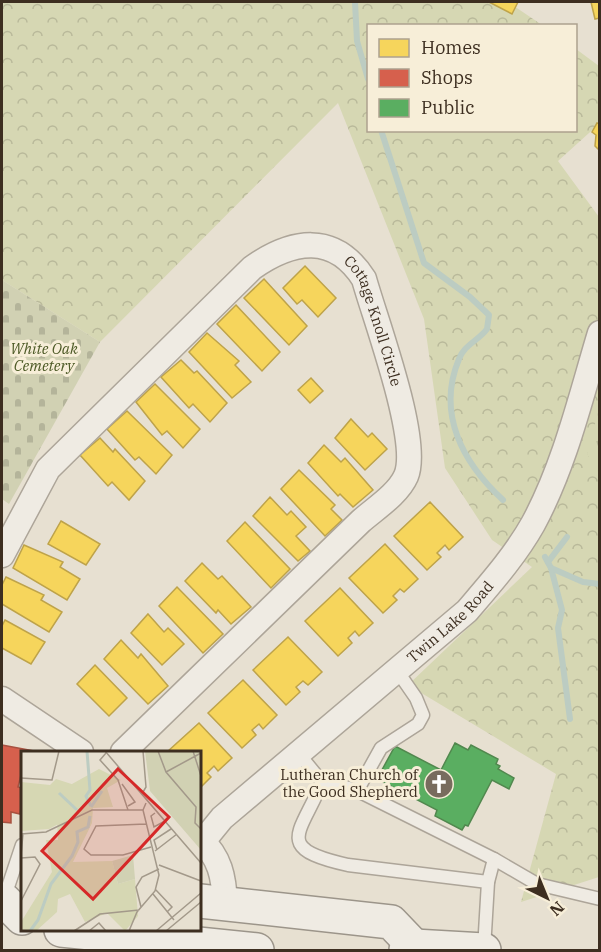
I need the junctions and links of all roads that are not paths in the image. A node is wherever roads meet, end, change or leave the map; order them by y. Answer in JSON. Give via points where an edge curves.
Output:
{"nodes":[{"id":1,"x":600,"y":333,"type":"edge"},
{"id":2,"x":2,"y":555,"type":"edge"},
{"id":3,"x":398,"y":672,"type":"junction"},
{"id":4,"x":2,"y":699,"type":"edge"},
{"id":5,"x":78,"y":751,"type":"edge"},
{"id":6,"x":125,"y":751,"type":"edge"},
{"id":7,"x":299,"y":754,"type":"junction"},
{"id":8,"x":322,"y":782,"type":"junction"},
{"id":9,"x":357,"y":791,"type":"junction"},
{"id":10,"x":201,"y":841,"type":"edge"},
{"id":11,"x":201,"y":843,"type":"edge"},
{"id":12,"x":21,"y":851,"type":"edge"},
{"id":13,"x":494,"y":859,"type":"junction"},
{"id":14,"x":488,"y":882,"type":"junction"},
{"id":15,"x":600,"y":899,"type":"edge"},
{"id":16,"x":212,"y":902,"type":"edge"},
{"id":17,"x":13,"y":903,"type":"edge"},
{"id":18,"x":70,"y":931,"type":"edge"},
{"id":19,"x":410,"y":948,"type":"edge"},
{"id":20,"x":484,"y":950,"type":"edge"},
{"id":21,"x":257,"y":951,"type":"edge"}],
"edges":[{"from":1,"to":3,"type":"street","name":"Twin Lake Road","via":[[559,464],[533,524],[467,611]]},
{"from":2,"to":6,"type":"street","name":"Cottage Knoll Circle","via":[[48,469],[60,455],[252,268],[279,251],[307,244],[332,249],[353,263],[364,279],[406,422],[410,462],[401,486]]},
{"from":3,"to":7,"type":"street","name":"Twin Lake Road"},
{"from":3,"to":9,"type":"lane","via":[[423,715],[418,724],[381,748]]},
{"from":4,"to":5,"type":"street"},
{"from":7,"to":8,"type":"lane"},
{"from":7,"to":10,"type":"street","name":"Twin Lake Road","via":[[222,818]]},
{"from":8,"to":9,"type":"lane"},
{"from":8,"to":14,"type":"lane","via":[[299,826],[297,840],[302,849],[348,865]]},
{"from":9,"to":13,"type":"lane"},
{"from":11,"to":16,"type":"street","via":[[214,854],[224,876]]},
{"from":12,"to":17,"type":"lane"},
{"from":13,"to":14,"type":"lane"},
{"from":13,"to":15,"type":"lane","via":[[537,884]]},
{"from":14,"to":20,"type":"lane"},
{"from":16,"to":19,"type":"main road","via":[[391,922]]},
{"from":18,"to":21,"type":"main road"},
{"from":19,"to":20,"type":"main road"}]}
